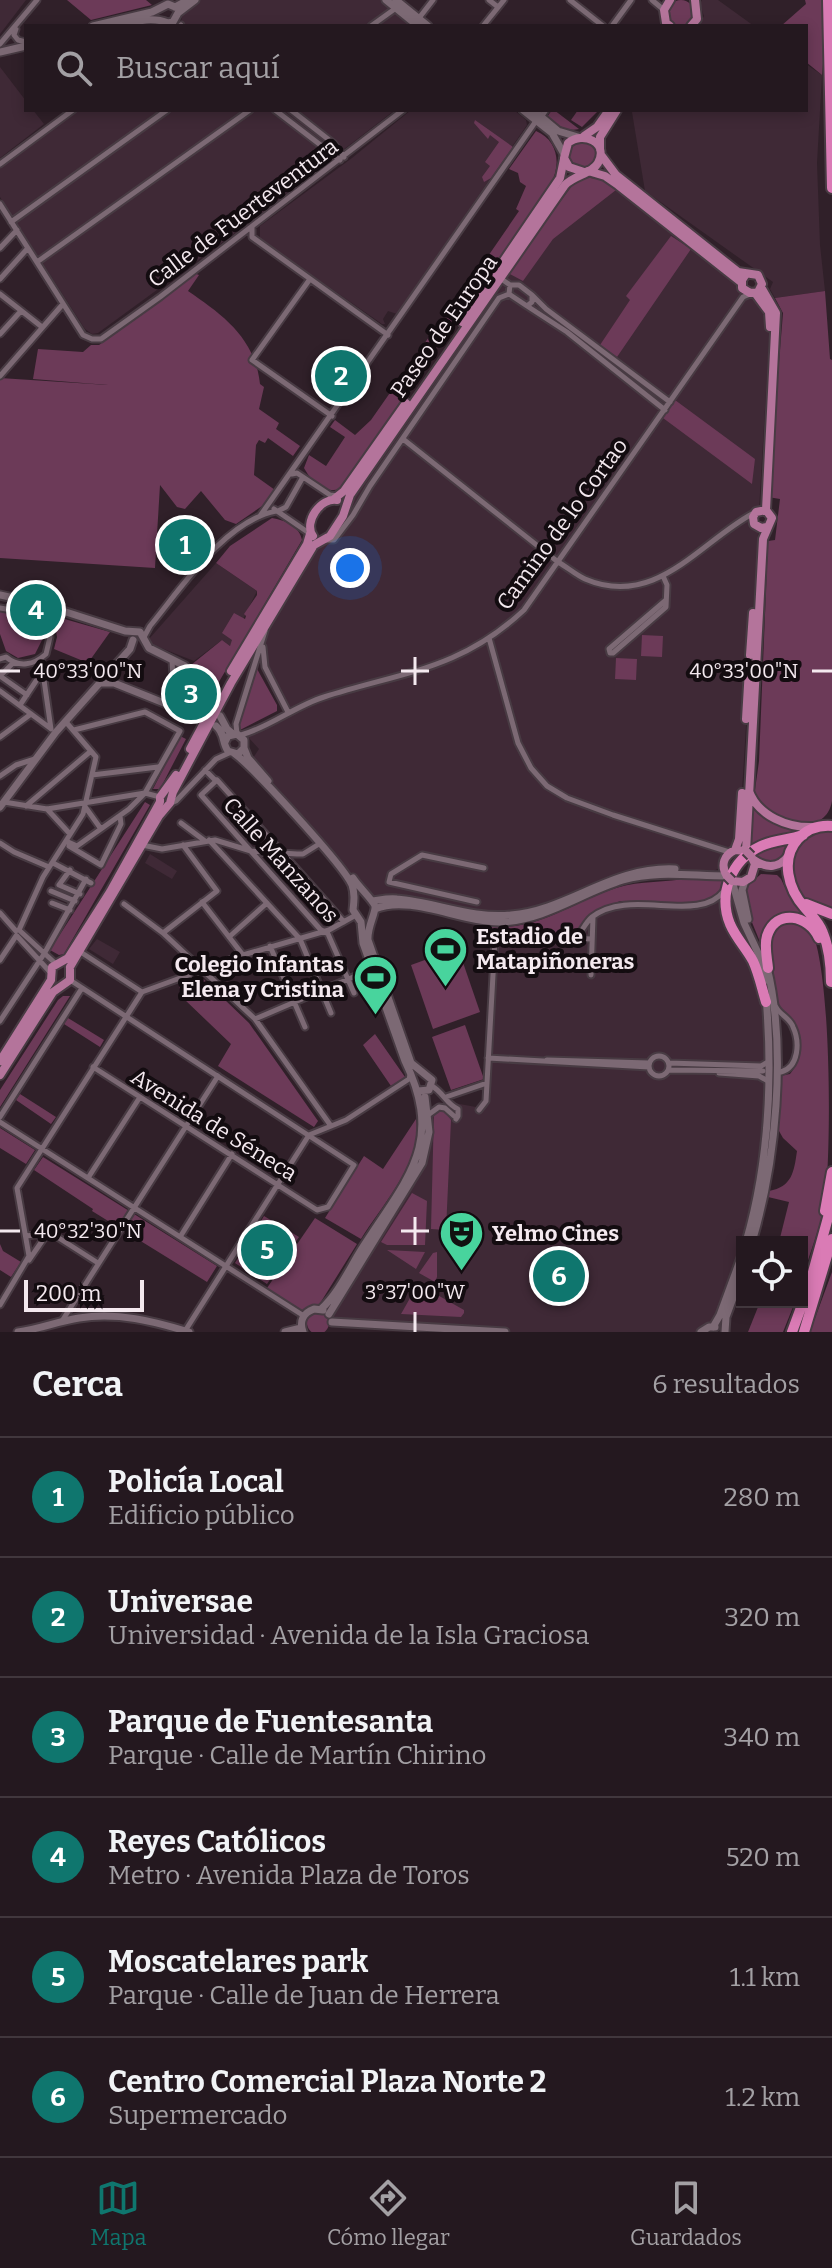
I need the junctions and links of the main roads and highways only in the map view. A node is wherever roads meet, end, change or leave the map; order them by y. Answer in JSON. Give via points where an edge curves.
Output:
{"nodes":[{"id":1,"x":670,"y":0,"type":"edge"},
{"id":2,"x":828,"y":0,"type":"edge"},
{"id":3,"x":694,"y":2,"type":"edge"},
{"id":4,"x":667,"y":24,"type":"edge"},
{"id":5,"x":693,"y":24,"type":"edge"},
{"id":6,"x":608,"y":112,"type":"edge"},
{"id":7,"x":616,"y":112,"type":"edge"},
{"id":8,"x":581,"y":137,"type":"junction"},
{"id":9,"x":600,"y":152,"type":"junction"},
{"id":10,"x":564,"y":156,"type":"junction"},
{"id":11,"x":586,"y":172,"type":"junction"},
{"id":12,"x":832,"y":188,"type":"edge"},
{"id":13,"x":749,"y":288,"type":"junction"},
{"id":14,"x":333,"y":497,"type":"junction"},
{"id":15,"x":347,"y":513,"type":"junction"},
{"id":16,"x":758,"y":517,"type":"junction"},
{"id":17,"x":767,"y":527,"type":"junction"},
{"id":18,"x":310,"y":533,"type":"junction"},
{"id":19,"x":322,"y":540,"type":"junction"},
{"id":20,"x":748,"y":786,"type":"junction"},
{"id":21,"x":165,"y":800,"type":"junction"},
{"id":22,"x":832,"y":826,"type":"edge"},
{"id":23,"x":817,"y":827,"type":"junction"},
{"id":24,"x":803,"y":835,"type":"junction"},
{"id":25,"x":790,"y":854,"type":"junction"},
{"id":26,"x":750,"y":856,"type":"junction"},
{"id":27,"x":728,"y":857,"type":"junction"},
{"id":28,"x":754,"y":872,"type":"junction"},
{"id":29,"x":789,"y":880,"type":"junction"},
{"id":30,"x":728,"y":882,"type":"junction"},
{"id":31,"x":799,"y":898,"type":"junction"},
{"id":32,"x":832,"y":914,"type":"edge"},
{"id":33,"x":63,"y":964,"type":"junction"},
{"id":34,"x":768,"y":968,"type":"road end"},
{"id":35,"x":54,"y":979,"type":"junction"},
{"id":36,"x":832,"y":985,"type":"edge"},
{"id":37,"x":766,"y":1002,"type":"road end"},
{"id":38,"x":0,"y":1061,"type":"edge"},
{"id":39,"x":0,"y":1075,"type":"edge"},
{"id":40,"x":832,"y":1172,"type":"edge"},
{"id":41,"x":832,"y":1203,"type":"edge"},
{"id":42,"x":832,"y":1239,"type":"edge"},
{"id":43,"x":832,"y":1250,"type":"edge"},
{"id":44,"x":822,"y":1261,"type":"junction"},
{"id":45,"x":792,"y":1332,"type":"edge"},
{"id":46,"x":804,"y":1332,"type":"edge"}],
"edges":[{"from":1,"to":4,"type":"main road","via":[[664,10]]},
{"from":2,"to":12,"type":"highway"},
{"from":3,"to":5,"type":"main road"},
{"from":6,"to":8,"type":"main road"},
{"from":7,"to":9,"type":"main road","via":[[600,137]]},
{"from":8,"to":9,"type":"main road","via":[[594,141]]},
{"from":8,"to":10,"type":"main road","via":[[568,143]]},
{"from":9,"to":11,"type":"main road","via":[[597,165]]},
{"from":9,"to":13,"type":"main road","via":[[616,175],[738,272]]},
{"from":10,"to":11,"type":"main road","via":[[574,170]]},
{"from":10,"to":14,"type":"main road","name":"Paseo de Europa","via":[[560,178],[527,228],[372,451]]},
{"from":11,"to":13,"type":"main road","via":[[618,185]]},
{"from":11,"to":15,"type":"main road","name":"Paseo de Europa","via":[[565,185],[499,278],[350,495]]},
{"from":13,"to":16,"type":"main road","via":[[776,313]]},
{"from":14,"to":15,"type":"main road"},
{"from":14,"to":18,"type":"main road","name":"Paseo de Europa","via":[[314,515]]},
{"from":15,"to":19,"type":"main road","name":"Paseo de Europa"},
{"from":16,"to":17,"type":"main road","via":[[761,528]]},
{"from":16,"to":17,"type":"main road","via":[[772,518]]},
{"from":16,"to":27,"type":"main road","via":[[739,839]]},
{"from":17,"to":20,"type":"main road"},
{"from":18,"to":19,"type":"main road"},
{"from":18,"to":21,"type":"main road"},
{"from":19,"to":21,"type":"main road","via":[[271,612]]},
{"from":20,"to":23,"type":"main road","via":[[755,802],[773,818]]},
{"from":20,"to":26,"type":"main road"},
{"from":21,"to":33,"type":"main road"},
{"from":21,"to":33,"type":"main road","via":[[79,951]]},
{"from":22,"to":23,"type":"highway"},
{"from":23,"to":24,"type":"highway"},
{"from":24,"to":25,"type":"highway"},
{"from":24,"to":30,"type":"highway","via":[[751,851]]},
{"from":25,"to":26,"type":"main road","via":[[777,866],[760,864]]},
{"from":25,"to":29,"type":"highway"},
{"from":26,"to":27,"type":"main road"},
{"from":26,"to":28,"type":"main road"},
{"from":27,"to":30,"type":"main road"},
{"from":28,"to":29,"type":"main road","via":[[772,870]]},
{"from":28,"to":30,"type":"main road","via":[[745,881]]},
{"from":29,"to":31,"type":"highway"},
{"from":30,"to":37,"type":"highway","via":[[727,915],[754,965]]},
{"from":31,"to":32,"type":"highway"},
{"from":31,"to":36,"type":"highway","via":[[823,932]]},
{"from":33,"to":35,"type":"main road"},
{"from":33,"to":35,"type":"main road","via":[[70,980]]},
{"from":34,"to":36,"type":"highway","via":[[770,929],[785,918],[801,919],[818,934]]},
{"from":35,"to":38,"type":"main road"},
{"from":35,"to":39,"type":"main road"},
{"from":40,"to":44,"type":"highway"},
{"from":41,"to":44,"type":"highway"},
{"from":42,"to":44,"type":"highway"},
{"from":43,"to":44,"type":"highway"},
{"from":44,"to":45,"type":"highway"},
{"from":44,"to":46,"type":"highway"}]}
